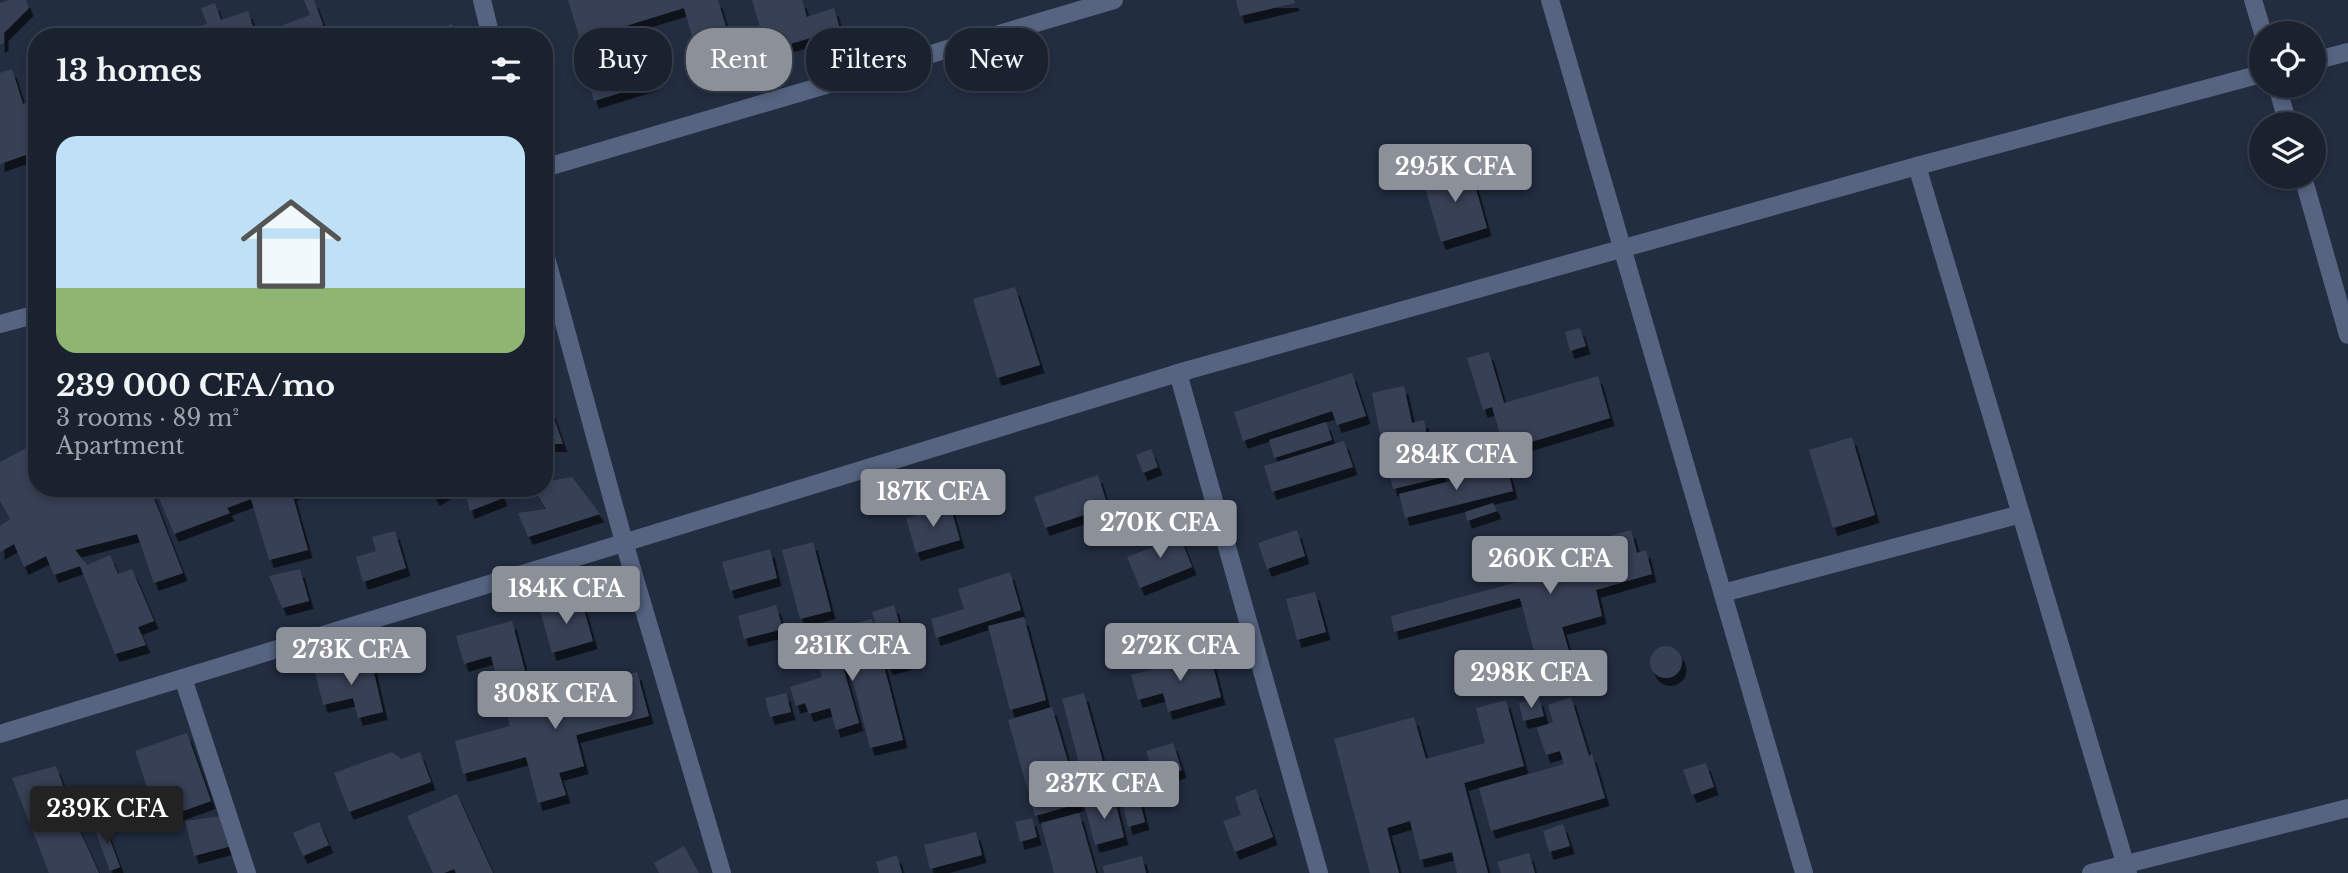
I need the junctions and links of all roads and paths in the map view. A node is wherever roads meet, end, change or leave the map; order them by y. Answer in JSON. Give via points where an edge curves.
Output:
{"nodes":[{"id":1,"x":482,"y":0,"type":"edge"},
{"id":2,"x":1114,"y":0,"type":"edge"},
{"id":3,"x":1550,"y":0,"type":"edge"},
{"id":4,"x":2253,"y":0,"type":"edge"},
{"id":5,"x":2259,"y":21,"type":"edge"},
{"id":6,"x":489,"y":28,"type":"edge"},
{"id":7,"x":2348,"y":52,"type":"edge"},
{"id":8,"x":2326,"y":58,"type":"edge"},
{"id":9,"x":2249,"y":77,"type":"edge"},
{"id":10,"x":553,"y":165,"type":"edge"},
{"id":11,"x":1917,"y":166,"type":"junction"},
{"id":12,"x":2305,"y":189,"type":"edge"},
{"id":13,"x":1623,"y":250,"type":"junction"},
{"id":14,"x":553,"y":283,"type":"edge"},
{"id":15,"x":28,"y":316,"type":"edge"},
{"id":16,"x":0,"y":324,"type":"edge"},
{"id":17,"x":2348,"y":335,"type":"edge"},
{"id":18,"x":1178,"y":373,"type":"junction"},
{"id":19,"x":2021,"y":514,"type":"junction"},
{"id":20,"x":624,"y":542,"type":"junction"},
{"id":21,"x":1723,"y":593,"type":"junction"},
{"id":22,"x":183,"y":678,"type":"junction"},
{"id":23,"x":0,"y":734,"type":"edge"},
{"id":24,"x":2348,"y":808,"type":"edge"},
{"id":25,"x":2127,"y":868,"type":"edge"},
{"id":26,"x":247,"y":873,"type":"edge"},
{"id":27,"x":722,"y":873,"type":"edge"},
{"id":28,"x":1319,"y":873,"type":"edge"},
{"id":29,"x":1804,"y":873,"type":"edge"},
{"id":30,"x":2091,"y":873,"type":"edge"}],
"edges":[{"from":1,"to":6,"type":"street"},
{"from":2,"to":10,"type":"street"},
{"from":3,"to":13,"type":"street"},
{"from":4,"to":5,"type":"street"},
{"from":7,"to":8,"type":"street"},
{"from":9,"to":11,"type":"street"},
{"from":11,"to":13,"type":"street"},
{"from":11,"to":19,"type":"street"},
{"from":12,"to":17,"type":"street"},
{"from":13,"to":18,"type":"street"},
{"from":13,"to":21,"type":"street"},
{"from":14,"to":20,"type":"street"},
{"from":15,"to":16,"type":"street"},
{"from":18,"to":20,"type":"street"},
{"from":18,"to":28,"type":"street"},
{"from":19,"to":21,"type":"street"},
{"from":19,"to":25,"type":"street"},
{"from":20,"to":22,"type":"street"},
{"from":20,"to":27,"type":"street"},
{"from":21,"to":29,"type":"street"},
{"from":22,"to":23,"type":"street"},
{"from":22,"to":26,"type":"street"},
{"from":24,"to":25,"type":"street"},
{"from":25,"to":30,"type":"street"}]}
